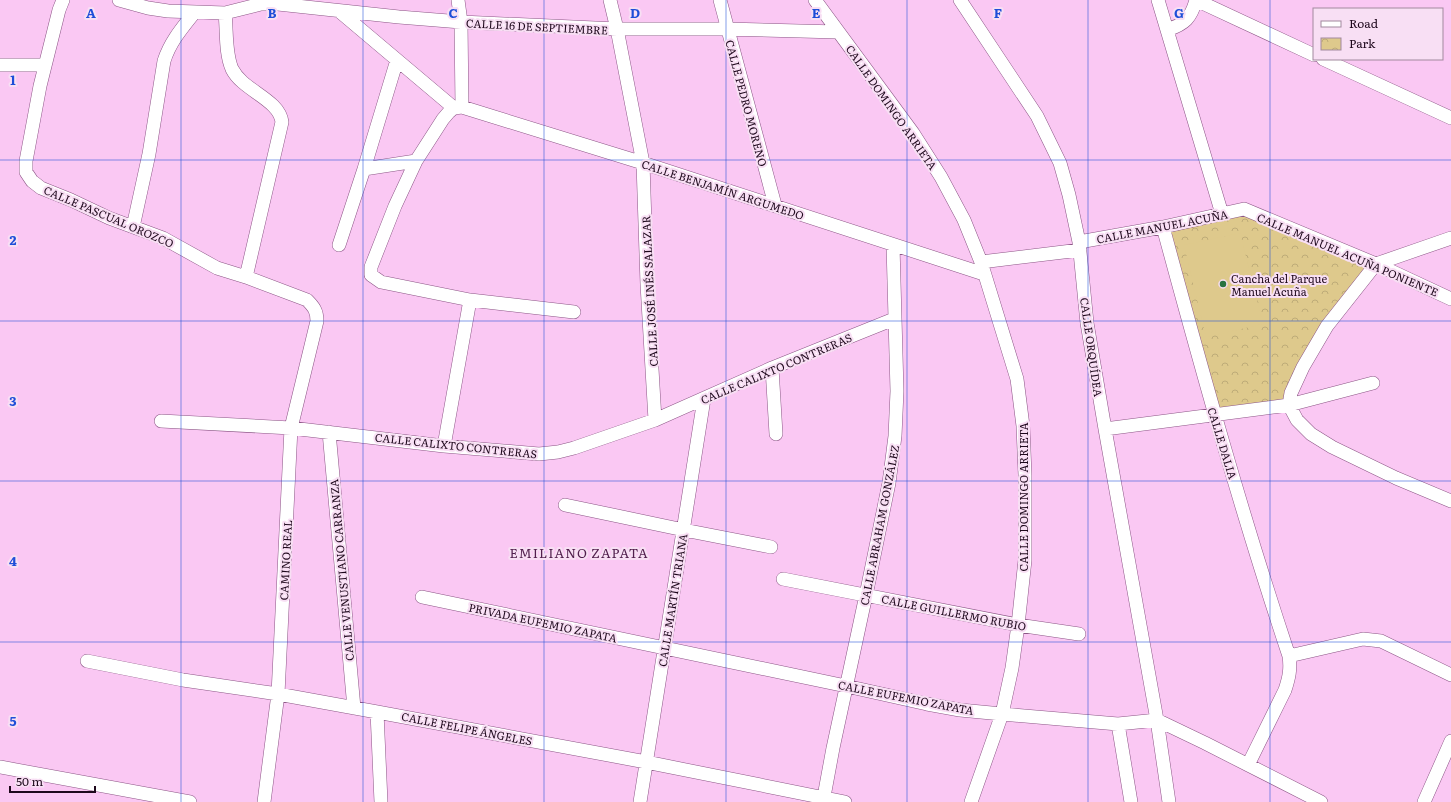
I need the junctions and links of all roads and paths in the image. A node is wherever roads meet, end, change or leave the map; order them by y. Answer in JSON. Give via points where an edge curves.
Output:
{"nodes":[{"id":1,"x":119,"y":0,"type":"edge"},
{"id":2,"x":458,"y":0,"type":"edge"},
{"id":3,"x":610,"y":0,"type":"edge"},
{"id":4,"x":720,"y":0,"type":"edge"},
{"id":5,"x":815,"y":0,"type":"edge"},
{"id":6,"x":960,"y":0,"type":"edge"},
{"id":7,"x":1158,"y":0,"type":"edge"},
{"id":8,"x":1196,"y":0,"type":"edge"},
{"id":9,"x":61,"y":5,"type":"edge"},
{"id":10,"x":339,"y":10,"type":"junction"},
{"id":11,"x":194,"y":12,"type":"junction"},
{"id":12,"x":225,"y":13,"type":"junction"},
{"id":13,"x":461,"y":22,"type":"junction"},
{"id":14,"x":617,"y":29,"type":"junction"},
{"id":15,"x":728,"y":29,"type":"junction"},
{"id":16,"x":1167,"y":30,"type":"junction"},
{"id":17,"x":838,"y":32,"type":"junction"},
{"id":18,"x":1313,"y":55,"type":"edge"},
{"id":19,"x":397,"y":60,"type":"junction"},
{"id":20,"x":1325,"y":60,"type":"edge"},
{"id":21,"x":0,"y":65,"type":"edge"},
{"id":22,"x":45,"y":65,"type":"junction"},
{"id":23,"x":458,"y":108,"type":"junction"},
{"id":24,"x":1451,"y":118,"type":"edge"},
{"id":25,"x":416,"y":160,"type":"junction"},
{"id":26,"x":643,"y":163,"type":"junction"},
{"id":27,"x":364,"y":169,"type":"junction"},
{"id":28,"x":775,"y":205,"type":"junction"},
{"id":29,"x":1244,"y":209,"type":"joint"},
{"id":30,"x":1222,"y":214,"type":"junction"},
{"id":31,"x":133,"y":227,"type":"junction"},
{"id":32,"x":1163,"y":227,"type":"junction"},
{"id":33,"x":1451,"y":238,"type":"edge"},
{"id":34,"x":339,"y":245,"type":"dead end"},
{"id":35,"x":893,"y":245,"type":"junction"},
{"id":36,"x":1077,"y":248,"type":"junction"},
{"id":37,"x":1376,"y":264,"type":"junction"},
{"id":38,"x":983,"y":268,"type":"junction"},
{"id":39,"x":246,"y":277,"type":"junction"},
{"id":40,"x":1451,"y":299,"type":"edge"},
{"id":41,"x":470,"y":300,"type":"junction"},
{"id":42,"x":574,"y":312,"type":"dead end"},
{"id":43,"x":894,"y":319,"type":"junction"},
{"id":44,"x":317,"y":320,"type":"joint"},
{"id":45,"x":772,"y":368,"type":"junction"},
{"id":46,"x":1373,"y":383,"type":"dead end"},
{"id":47,"x":704,"y":399,"type":"junction"},
{"id":48,"x":1289,"y":405,"type":"junction"},
{"id":49,"x":1214,"y":415,"type":"junction"},
{"id":50,"x":655,"y":420,"type":"junction"},
{"id":51,"x":161,"y":421,"type":"dead end"},
{"id":52,"x":291,"y":428,"type":"junction"},
{"id":53,"x":1105,"y":429,"type":"junction"},
{"id":54,"x":329,"y":432,"type":"junction"},
{"id":55,"x":776,"y":434,"type":"dead end"},
{"id":56,"x":444,"y":446,"type":"junction"},
{"id":57,"x":1451,"y":501,"type":"edge"},
{"id":58,"x":565,"y":505,"type":"dead end"},
{"id":59,"x":684,"y":530,"type":"junction"},
{"id":60,"x":771,"y":547,"type":"dead end"},
{"id":61,"x":783,"y":579,"type":"dead end"},
{"id":62,"x":866,"y":595,"type":"junction"},
{"id":63,"x":422,"y":597,"type":"dead end"},
{"id":64,"x":1018,"y":625,"type":"junction"},
{"id":65,"x":1079,"y":634,"type":"dead end"},
{"id":66,"x":664,"y":648,"type":"junction"},
{"id":67,"x":1289,"y":656,"type":"junction"},
{"id":68,"x":87,"y":661,"type":"dead end"},
{"id":69,"x":1451,"y":675,"type":"edge"},
{"id":70,"x":846,"y":686,"type":"junction"},
{"id":71,"x":278,"y":694,"type":"junction"},
{"id":72,"x":354,"y":708,"type":"junction"},
{"id":73,"x":377,"y":712,"type":"junction"},
{"id":74,"x":1002,"y":714,"type":"junction"},
{"id":75,"x":1154,"y":720,"type":"junction"},
{"id":76,"x":1123,"y":723,"type":"junction"},
{"id":77,"x":1451,"y":741,"type":"edge"},
{"id":78,"x":646,"y":762,"type":"junction"},
{"id":79,"x":1248,"y":765,"type":"junction"},
{"id":80,"x":0,"y":768,"type":"edge"},
{"id":81,"x":823,"y":800,"type":"edge"},
{"id":82,"x":190,"y":802,"type":"edge"},
{"id":83,"x":264,"y":802,"type":"edge"},
{"id":84,"x":381,"y":802,"type":"edge"},
{"id":85,"x":640,"y":802,"type":"edge"},
{"id":86,"x":845,"y":802,"type":"edge"},
{"id":87,"x":971,"y":802,"type":"edge"},
{"id":88,"x":1132,"y":802,"type":"edge"},
{"id":89,"x":1169,"y":802,"type":"edge"},
{"id":90,"x":1321,"y":802,"type":"edge"},
{"id":91,"x":1424,"y":802,"type":"edge"}],
"edges":[{"from":1,"to":11,"type":"street","name":"CALLE 16 DE SEPTIEMBRE","via":[[148,8]]},
{"from":2,"to":13,"type":"street"},
{"from":3,"to":14,"type":"street","name":"CALLE JOSÉ INÉS SALAZAR"},
{"from":4,"to":15,"type":"street","name":"CALLE PEDRO MORENO"},
{"from":5,"to":17,"type":"street","name":"CALLE DOMINGO ARRIETA"},
{"from":6,"to":36,"type":"street","name":"CALLE ORQUÍDEA","via":[[1037,116],[1049,139],[1060,163]]},
{"from":7,"to":16,"type":"street"},
{"from":8,"to":16,"type":"street","via":[[1193,12],[1184,23]]},
{"from":8,"to":18,"type":"street"},
{"from":9,"to":22,"type":"street"},
{"from":10,"to":12,"type":"street","name":"CALLE 16 DE SEPTIEMBRE","via":[[261,4]]},
{"from":10,"to":13,"type":"street","name":"CALLE 16 DE SEPTIEMBRE"},
{"from":10,"to":19,"type":"street"},
{"from":11,"to":12,"type":"street","name":"CALLE 16 DE SEPTIEMBRE"},
{"from":11,"to":31,"type":"street","via":[[168,48],[164,61],[149,154]]},
{"from":12,"to":39,"type":"street","via":[[228,57],[233,70],[252,91],[275,107],[282,122]]},
{"from":13,"to":14,"type":"street","name":"CALLE 16 DE SEPTIEMBRE"},
{"from":13,"to":23,"type":"street"},
{"from":14,"to":15,"type":"street","name":"CALLE 16 DE SEPTIEMBRE"},
{"from":14,"to":26,"type":"street","name":"CALLE JOSÉ INÉS SALAZAR"},
{"from":15,"to":17,"type":"street","name":"CALLE 16 DE SEPTIEMBRE"},
{"from":15,"to":28,"type":"street","name":"CALLE PEDRO MORENO"},
{"from":16,"to":30,"type":"street"},
{"from":17,"to":38,"type":"street","name":"CALLE DOMINGO ARRIETA","via":[[913,133],[941,177],[964,220]]},
{"from":19,"to":23,"type":"street"},
{"from":19,"to":27,"type":"street"},
{"from":20,"to":24,"type":"street"},
{"from":21,"to":22,"type":"street"},
{"from":22,"to":31,"type":"street","name":"CALLE PASCUAL OROZCO","via":[[26,172],[42,188]]},
{"from":23,"to":25,"type":"street","via":[[449,112],[443,119]]},
{"from":23,"to":26,"type":"street","name":"CALLE BENJAMÍN ARGUMEDO"},
{"from":25,"to":27,"type":"street"},
{"from":25,"to":41,"type":"street","via":[[371,267],[371,275],[381,282]]},
{"from":26,"to":28,"type":"street","name":"CALLE BENJAMÍN ARGUMEDO"},
{"from":26,"to":50,"type":"street","name":"CALLE JOSÉ INÉS SALAZAR"},
{"from":27,"to":34,"type":"street"},
{"from":28,"to":35,"type":"street","name":"CALLE BENJAMÍN ARGUMEDO"},
{"from":29,"to":30,"type":"street","name":"CALLE MANUEL ACUÑA"},
{"from":29,"to":37,"type":"street","name":"CALLE MANUEL ACUÑA PONIENTE"},
{"from":30,"to":32,"type":"street","name":"CALLE MANUEL ACUÑA"},
{"from":31,"to":39,"type":"street","name":"CALLE PASCUAL OROZCO","via":[[163,238],[217,268]]},
{"from":32,"to":36,"type":"street","name":"CALLE MANUEL ACUÑA"},
{"from":32,"to":49,"type":"street","name":"CALLE DALIA"},
{"from":33,"to":37,"type":"street"},
{"from":35,"to":38,"type":"street","name":"CALLE BENJAMÍN ARGUMEDO"},
{"from":35,"to":43,"type":"street","name":"CALLE ABRAHAM GONZÁLEZ"},
{"from":36,"to":38,"type":"street","name":"CALLE MANUEL ACUÑA"},
{"from":36,"to":53,"type":"street","name":"CALLE ORQUÍDEA"},
{"from":37,"to":40,"type":"street","name":"CALLE MANUEL ACUÑA PONIENTE"},
{"from":37,"to":48,"type":"street","via":[[1327,326],[1303,367],[1291,393]]},
{"from":38,"to":64,"type":"street","name":"CALLE DOMINGO ARRIETA","via":[[1017,379],[1023,426],[1025,560]]},
{"from":39,"to":44,"type":"street","name":"CALLE PASCUAL OROZCO","via":[[307,300],[314,306]]},
{"from":41,"to":42,"type":"street"},
{"from":41,"to":56,"type":"street"},
{"from":43,"to":45,"type":"street","name":"CALLE CALIXTO CONTRERAS"},
{"from":43,"to":62,"type":"street","name":"CALLE ABRAHAM GONZÁLEZ","via":[[897,391],[895,436]]},
{"from":44,"to":52,"type":"street","name":"CAMINO REAL"},
{"from":45,"to":47,"type":"street","name":"CALLE CALIXTO CONTRERAS"},
{"from":45,"to":55,"type":"street"},
{"from":46,"to":48,"type":"street"},
{"from":47,"to":50,"type":"street","name":"CALLE CALIXTO CONTRERAS"},
{"from":47,"to":59,"type":"street","name":"CALLE MARTÍN TRIANA"},
{"from":48,"to":49,"type":"street"},
{"from":48,"to":57,"type":"street","via":[[1296,420],[1311,434],[1332,447]]},
{"from":49,"to":53,"type":"street"},
{"from":49,"to":67,"type":"street","name":"CALLE DALIA"},
{"from":50,"to":56,"type":"street","name":"CALLE CALIXTO CONTRERAS","via":[[558,452],[539,454]]},
{"from":51,"to":52,"type":"street","name":"CALLE CALIXTO CONTRERAS"},
{"from":52,"to":54,"type":"street","name":"CALLE CALIXTO CONTRERAS"},
{"from":52,"to":71,"type":"street","name":"CAMINO REAL"},
{"from":53,"to":75,"type":"street","name":"CALLE ORQUÍDEA"},
{"from":54,"to":56,"type":"street","name":"CALLE CALIXTO CONTRERAS"},
{"from":54,"to":72,"type":"street","name":"CALLE VENUSTIANO CARRANZA"},
{"from":58,"to":59,"type":"street"},
{"from":59,"to":60,"type":"street"},
{"from":59,"to":66,"type":"street","name":"CALLE MARTÍN TRIANA"},
{"from":61,"to":62,"type":"street","name":"CALLE GUILLERMO RUBIO"},
{"from":62,"to":64,"type":"street","name":"CALLE GUILLERMO RUBIO"},
{"from":62,"to":70,"type":"street","name":"CALLE ABRAHAM GONZÁLEZ"},
{"from":63,"to":66,"type":"street","name":"PRIVADA EUFEMIO ZAPATA"},
{"from":64,"to":65,"type":"street","name":"CALLE GUILLERMO RUBIO"},
{"from":64,"to":74,"type":"street","name":"CALLE DOMINGO ARRIETA"},
{"from":66,"to":70,"type":"street","name":"CALLE EUFEMIO ZAPATA"},
{"from":66,"to":78,"type":"street","name":"CALLE MARTÍN TRIANA"},
{"from":67,"to":69,"type":"street","via":[[1363,639],[1381,641]]},
{"from":67,"to":79,"type":"street","name":"CALLE DALIA","via":[[1291,667],[1285,690]]},
{"from":68,"to":71,"type":"street","name":"CALLE FELIPE ÁNGELES","via":[[183,680]]},
{"from":70,"to":74,"type":"street","name":"CALLE EUFEMIO ZAPATA","via":[[960,710]]},
{"from":70,"to":81,"type":"street","name":"CALLE ABRAHAM GONZÁLEZ"},
{"from":71,"to":72,"type":"street","name":"CALLE FELIPE ÁNGELES"},
{"from":71,"to":83,"type":"street","name":"CAMINO REAL"},
{"from":72,"to":73,"type":"street","name":"CALLE FELIPE ÁNGELES"},
{"from":73,"to":78,"type":"street","name":"CALLE FELIPE ÁNGELES"},
{"from":73,"to":84,"type":"street"},
{"from":74,"to":76,"type":"street","name":"CALLE EUFEMIO ZAPATA"},
{"from":74,"to":87,"type":"street","name":"CALLE DOMINGO ARRIETA"},
{"from":75,"to":76,"type":"street","name":"CALLE EUFEMIO ZAPATA"},
{"from":75,"to":79,"type":"street"},
{"from":75,"to":89,"type":"street","name":"CALLE ORQUÍDEA"},
{"from":76,"to":88,"type":"street"},
{"from":77,"to":91,"type":"street"},
{"from":78,"to":81,"type":"street","name":"CALLE FELIPE ÁNGELES"},
{"from":78,"to":85,"type":"street","name":"CALLE MARTÍN TRIANA"},
{"from":79,"to":90,"type":"street"},
{"from":80,"to":82,"type":"street"},
{"from":81,"to":86,"type":"street","name":"CALLE FELIPE ÁNGELES"}]}
